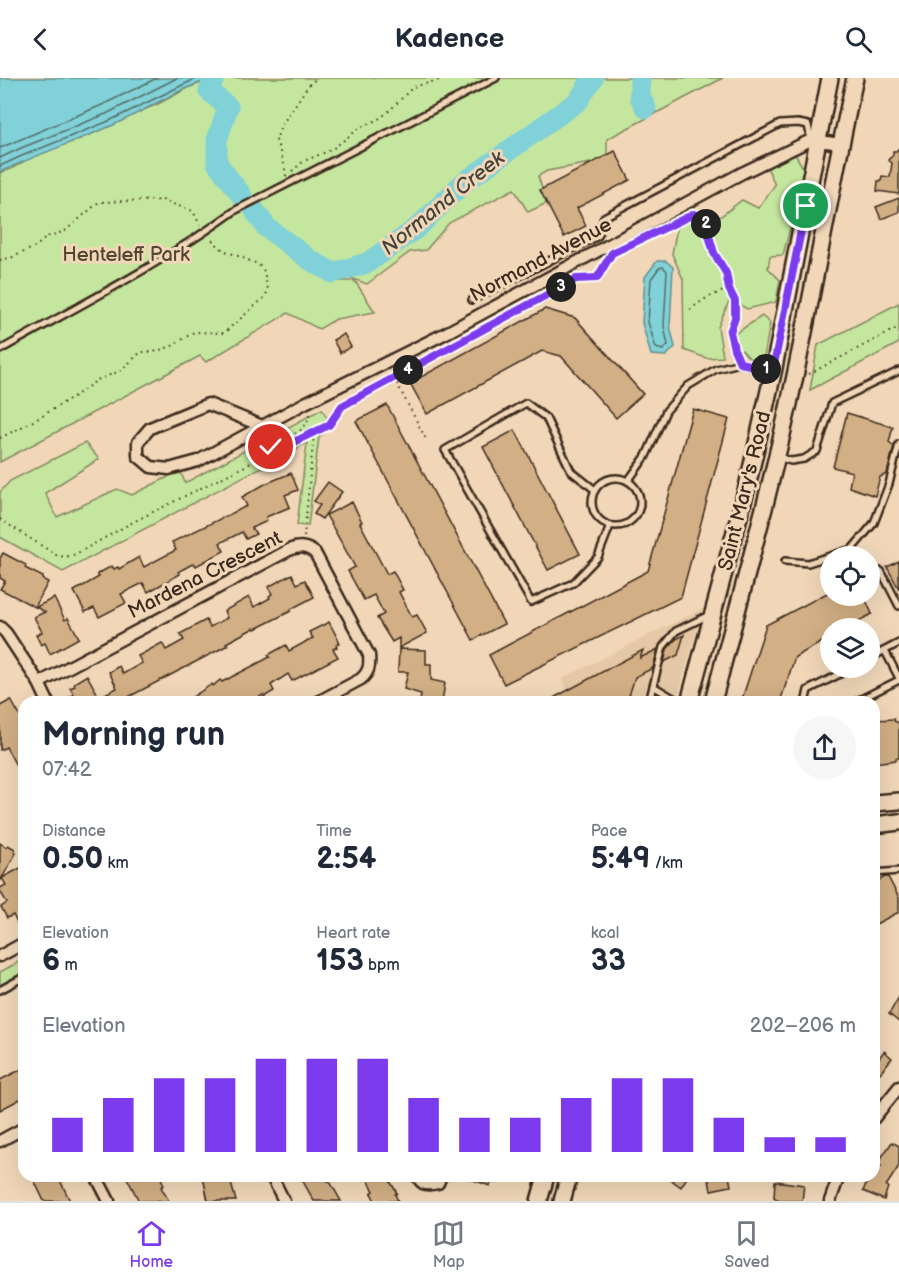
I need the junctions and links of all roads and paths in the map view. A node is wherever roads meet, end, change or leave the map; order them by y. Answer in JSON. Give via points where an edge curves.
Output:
{"nodes":[{"id":1,"x":318,"y":78,"type":"edge"},
{"id":2,"x":446,"y":78,"type":"edge"},
{"id":3,"x":496,"y":78,"type":"edge"},
{"id":4,"x":830,"y":78,"type":"edge"},
{"id":5,"x":855,"y":78,"type":"edge"},
{"id":6,"x":815,"y":140,"type":"junction"},
{"id":7,"x":841,"y":144,"type":"junction"},
{"id":8,"x":286,"y":176,"type":"junction"},
{"id":9,"x":288,"y":184,"type":"junction"},
{"id":10,"x":673,"y":224,"type":"dead end"},
{"id":11,"x":204,"y":233,"type":"junction"},
{"id":12,"x":612,"y":253,"type":"dead end"},
{"id":13,"x":0,"y":260,"type":"edge"},
{"id":14,"x":729,"y":289,"type":"junction"},
{"id":15,"x":472,"y":300,"type":"dead end"},
{"id":16,"x":690,"y":310,"type":"dead end"},
{"id":17,"x":899,"y":327,"type":"edge"},
{"id":18,"x":0,"y":350,"type":"edge"},
{"id":19,"x":740,"y":363,"type":"junction"},
{"id":20,"x":773,"y":370,"type":"junction"},
{"id":21,"x":899,"y":371,"type":"edge"},
{"id":22,"x":808,"y":375,"type":"dead end"},
{"id":23,"x":394,"y":378,"type":"junction"},
{"id":24,"x":304,"y":403,"type":"junction"},
{"id":25,"x":262,"y":426,"type":"junction"},
{"id":26,"x":315,"y":433,"type":"junction"},
{"id":27,"x":0,"y":438,"type":"edge"},
{"id":28,"x":427,"y":441,"type":"dead end"},
{"id":29,"x":899,"y":444,"type":"edge"},
{"id":30,"x":267,"y":455,"type":"junction"},
{"id":31,"x":776,"y":457,"type":"junction"},
{"id":32,"x":628,"y":481,"type":"junction"},
{"id":33,"x":595,"y":490,"type":"junction"},
{"id":34,"x":0,"y":519,"type":"edge"},
{"id":35,"x":610,"y":526,"type":"junction"},
{"id":36,"x":303,"y":547,"type":"junction"},
{"id":37,"x":785,"y":561,"type":"dead end"},
{"id":38,"x":881,"y":571,"type":"dead end"},
{"id":39,"x":899,"y":606,"type":"edge"},
{"id":40,"x":713,"y":613,"type":"junction"},
{"id":41,"x":0,"y":627,"type":"edge"},
{"id":42,"x":899,"y":643,"type":"edge"},
{"id":43,"x":885,"y":651,"type":"junction"},
{"id":44,"x":880,"y":653,"type":"edge"},
{"id":45,"x":832,"y":678,"type":"edge"},
{"id":46,"x":899,"y":679,"type":"edge"},
{"id":47,"x":39,"y":683,"type":"junction"},
{"id":48,"x":653,"y":686,"type":"junction"},
{"id":49,"x":45,"y":696,"type":"edge"},
{"id":50,"x":329,"y":696,"type":"edge"},
{"id":51,"x":650,"y":696,"type":"edge"},
{"id":52,"x":670,"y":696,"type":"edge"},
{"id":53,"x":689,"y":696,"type":"edge"},
{"id":54,"x":714,"y":696,"type":"edge"},
{"id":55,"x":807,"y":696,"type":"edge"},
{"id":56,"x":866,"y":696,"type":"edge"},
{"id":57,"x":899,"y":801,"type":"edge"},
{"id":58,"x":880,"y":803,"type":"edge"},
{"id":59,"x":899,"y":822,"type":"edge"},
{"id":60,"x":880,"y":824,"type":"edge"},
{"id":61,"x":899,"y":871,"type":"edge"},
{"id":62,"x":880,"y":873,"type":"edge"},
{"id":63,"x":18,"y":946,"type":"edge"},
{"id":64,"x":0,"y":956,"type":"edge"},
{"id":65,"x":18,"y":980,"type":"edge"},
{"id":66,"x":0,"y":990,"type":"edge"},
{"id":67,"x":899,"y":1087,"type":"edge"},
{"id":68,"x":880,"y":1107,"type":"edge"},
{"id":69,"x":18,"y":1131,"type":"edge"},
{"id":70,"x":0,"y":1141,"type":"edge"},
{"id":71,"x":99,"y":1182,"type":"edge"},
{"id":72,"x":274,"y":1182,"type":"edge"},
{"id":73,"x":421,"y":1182,"type":"edge"},
{"id":74,"x":438,"y":1182,"type":"edge"},
{"id":75,"x":544,"y":1182,"type":"edge"},
{"id":76,"x":567,"y":1182,"type":"edge"},
{"id":77,"x":837,"y":1182,"type":"edge"},
{"id":78,"x":109,"y":1201,"type":"edge"},
{"id":79,"x":284,"y":1201,"type":"edge"},
{"id":80,"x":538,"y":1201,"type":"edge"},
{"id":81,"x":562,"y":1201,"type":"edge"},
{"id":82,"x":830,"y":1201,"type":"edge"}],
"edges":[{"from":1,"to":8,"type":"path","via":[[310,83],[276,140]]},
{"from":2,"to":8,"type":"path","via":[[413,87],[377,120],[331,150],[304,160]]},
{"from":3,"to":9,"type":"lane"},
{"from":4,"to":6,"type":"main road","name":"Saint Mary's Road"},
{"from":5,"to":7,"type":"main road","name":"Saint Mary's Road"},
{"from":6,"to":7,"type":"street"},
{"from":6,"to":15,"type":"lane","via":[[808,125],[780,124],[604,217],[598,236]]},
{"from":6,"to":20,"type":"main road","name":"Saint Mary's Road"},
{"from":6,"to":24,"type":"street","name":"Normand Avenue","via":[[742,173],[444,334]]},
{"from":7,"to":31,"type":"main road","name":"Saint Mary's Road"},
{"from":8,"to":9,"type":"path"},
{"from":9,"to":11,"type":"lane","via":[[236,210]]},
{"from":10,"to":14,"type":"path","via":[[694,214],[704,218]]},
{"from":11,"to":13,"type":"path","via":[[193,211],[162,200],[99,202],[65,231]]},
{"from":11,"to":18,"type":"lane"},
{"from":11,"to":27,"type":"path","via":[[223,250],[258,264],[264,271],[268,290],[265,297],[224,333],[194,333],[172,346],[141,352],[120,370]]},
{"from":12,"to":23,"type":"path","via":[[597,278],[576,279]]},
{"from":14,"to":16,"type":"path"},
{"from":14,"to":19,"type":"path","via":[[735,301],[730,332]]},
{"from":17,"to":22,"type":"path"},
{"from":19,"to":20,"type":"lane"},
{"from":19,"to":32,"type":"lane","via":[[716,369],[688,386],[666,411],[646,456]]},
{"from":20,"to":40,"type":"main road","name":"Saint Mary's Road"},
{"from":21,"to":31,"type":"lane","via":[[832,403],[817,451],[791,461]]},
{"from":23,"to":26,"type":"path","via":[[342,406],[329,425]]},
{"from":23,"to":28,"type":"path"},
{"from":24,"to":25,"type":"street","name":"Normand Avenue"},
{"from":24,"to":30,"type":"path","via":[[309,421],[271,447]]},
{"from":25,"to":25,"type":"street","name":"Normand Avenue","via":[[208,404],[150,428],[138,442],[138,456],[151,467],[169,469],[198,461]]},
{"from":26,"to":30,"type":"path"},
{"from":26,"to":36,"type":"path"},
{"from":29,"to":37,"type":"lane","via":[[874,523],[852,549],[808,563]]},
{"from":30,"to":34,"type":"path","via":[[65,557]]},
{"from":31,"to":54,"type":"main road","name":"Saint Mary's Road"},
{"from":32,"to":33,"type":"lane","via":[[612,478]]},
{"from":32,"to":35,"type":"lane","via":[[639,493],[640,508],[632,521]]},
{"from":33,"to":35,"type":"lane","via":[[593,510],[602,523]]},
{"from":33,"to":35,"type":"lane","via":[[571,471],[546,418],[526,403],[445,450],[531,602],[573,583],[598,557]]},
{"from":36,"to":47,"type":"street","name":"Mardena Crescent","via":[[289,550]]},
{"from":36,"to":50,"type":"street","name":"Mardena Crescent","via":[[315,553],[370,661],[367,674]]},
{"from":38,"to":39,"type":"lane"},
{"from":40,"to":48,"type":"lane","via":[[676,631],[663,647]]},
{"from":40,"to":53,"type":"main road","name":"Saint Mary's Road"},
{"from":41,"to":47,"type":"street"},
{"from":42,"to":43,"type":"lane"},
{"from":43,"to":44,"type":"lane"},
{"from":43,"to":46,"type":"lane"},
{"from":45,"to":55,"type":"lane","via":[[808,690]]},
{"from":46,"to":56,"type":"lane"},
{"from":47,"to":49,"type":"street"},
{"from":48,"to":51,"type":"lane"},
{"from":48,"to":52,"type":"lane"},
{"from":57,"to":58,"type":"main road"},
{"from":59,"to":60,"type":"main road"},
{"from":61,"to":62,"type":"lane"},
{"from":63,"to":64,"type":"street"},
{"from":65,"to":66,"type":"lane"},
{"from":67,"to":68,"type":"street"},
{"from":69,"to":70,"type":"street"},
{"from":71,"to":78,"type":"street"},
{"from":72,"to":79,"type":"street"},
{"from":73,"to":74,"type":"street"},
{"from":75,"to":80,"type":"main road"},
{"from":76,"to":81,"type":"main road"},
{"from":77,"to":82,"type":"street"}]}
